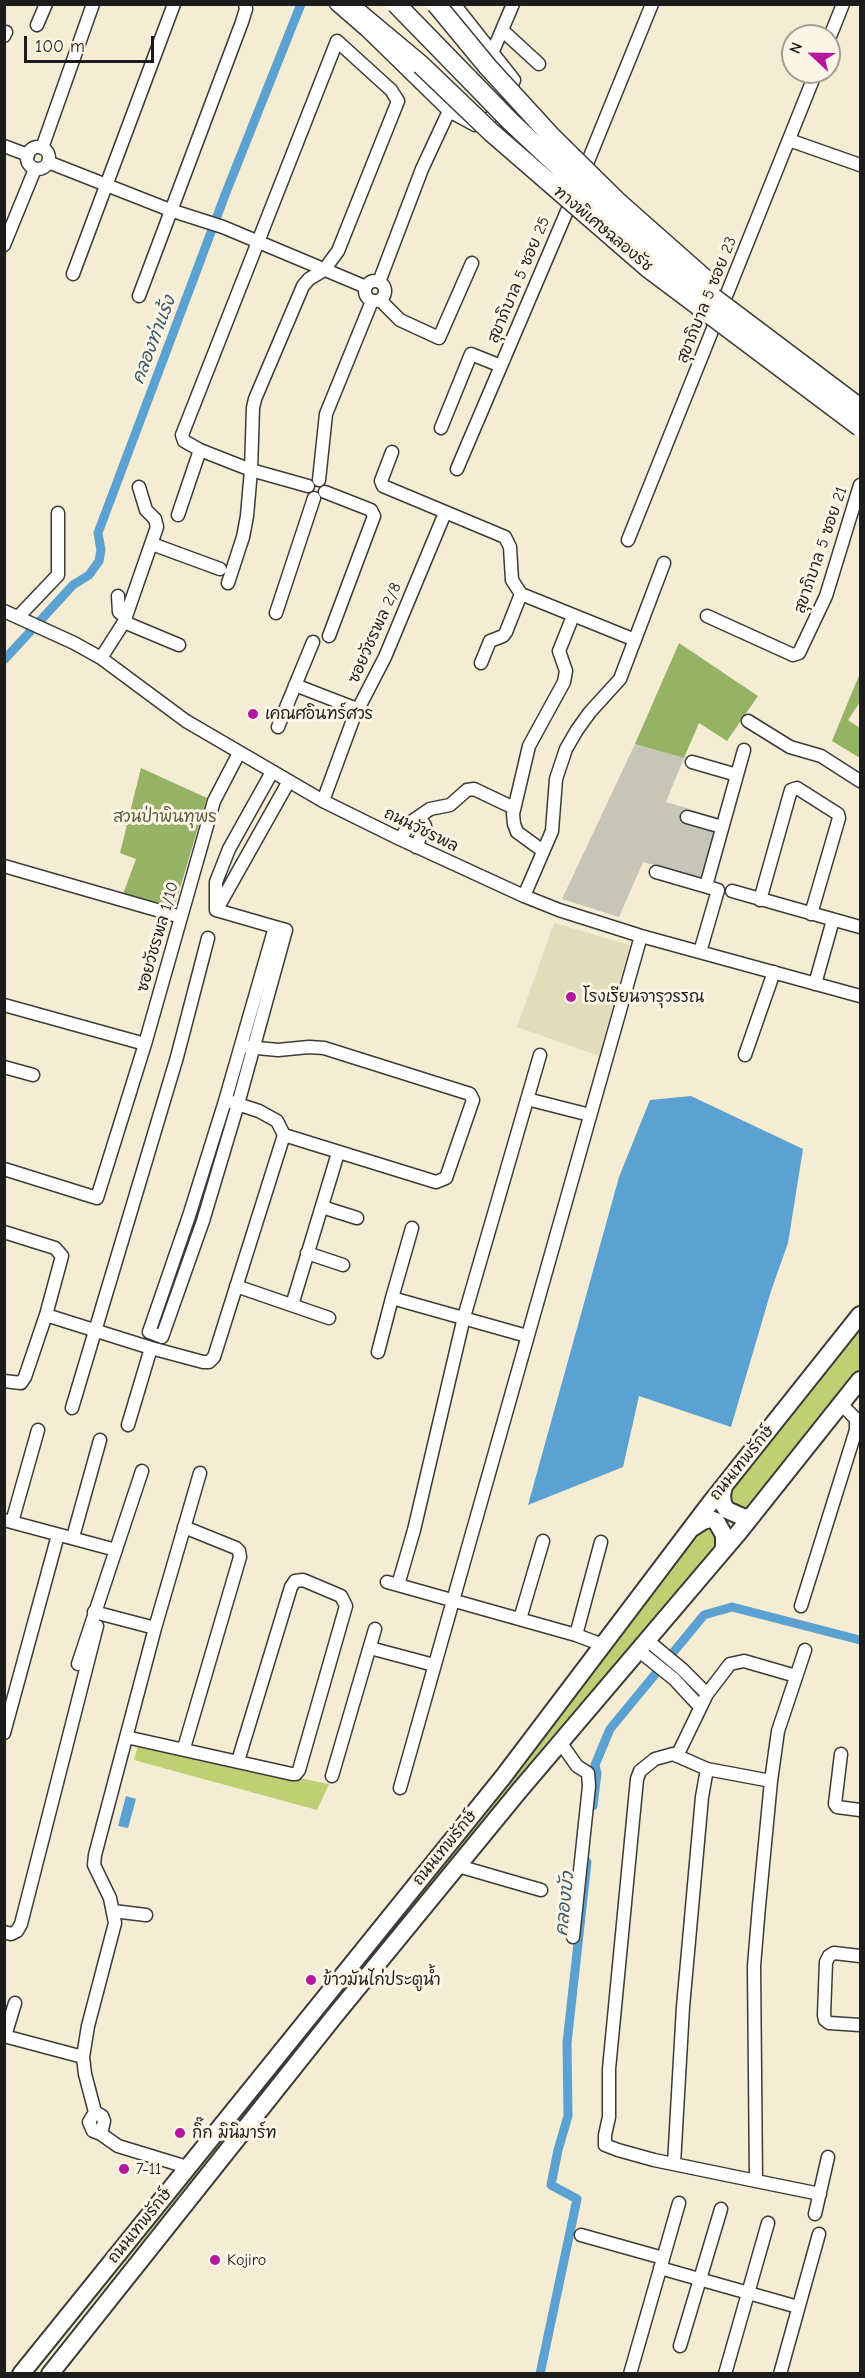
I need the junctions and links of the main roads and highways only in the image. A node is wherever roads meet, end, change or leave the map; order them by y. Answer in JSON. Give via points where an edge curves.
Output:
{"nodes":[{"id":1,"x":348,"y":4,"type":"edge"},
{"id":2,"x":368,"y":4,"type":"edge"},
{"id":3,"x":396,"y":4,"type":"edge"},
{"id":4,"x":436,"y":4,"type":"edge"},
{"id":5,"x":421,"y":65,"type":"junction"},
{"id":6,"x":752,"y":325,"type":"junction"},
{"id":7,"x":861,"y":408,"type":"edge"},
{"id":8,"x":861,"y":428,"type":"edge"},
{"id":9,"x":861,"y":1315,"type":"edge"},
{"id":10,"x":861,"y":1380,"type":"edge"},
{"id":11,"x":724,"y":1486,"type":"junction"},
{"id":12,"x":752,"y":1516,"type":"junction"},
{"id":13,"x":691,"y":1528,"type":"junction"},
{"id":14,"x":724,"y":1549,"type":"junction"},
{"id":15,"x":21,"y":2373,"type":"edge"},
{"id":16,"x":50,"y":2373,"type":"edge"}],
"edges":[{"from":1,"to":5,"type":"highway"},
{"from":2,"to":5,"type":"highway","name":"ทางพิเศษฉลองรัช"},
{"from":3,"to":6,"type":"highway","name":"ทางพิเศษฉลองรัช","bridge":true,"via":[[592,198],[682,274]]},
{"from":4,"to":6,"type":"highway","bridge":true,"via":[[554,138]]},
{"from":5,"to":8,"type":"highway","name":"ทางพิเศษฉลองรัช","bridge":true,"via":[[491,132],[648,268]]},
{"from":6,"to":7,"type":"highway","name":"ทางพิเศษฉลองรัช","bridge":true},
{"from":9,"to":11,"type":"main road","name":"ถนนเทพรักษ์"},
{"from":10,"to":12,"type":"main road","name":"ถนนเทพรักษ์"},
{"from":11,"to":12,"type":"main road","via":[[723,1504],[727,1510],[745,1518]]},
{"from":11,"to":13,"type":"main road","name":"ถนนเทพรักษ์"},
{"from":12,"to":14,"type":"main road","name":"ถนนเทพรักษ์"},
{"from":13,"to":14,"type":"main road","via":[[710,1519],[716,1521],[724,1535]]},
{"from":13,"to":15,"type":"main road","name":"ถนนเทพรักษ์","via":[[503,1777]]},
{"from":14,"to":16,"type":"main road","name":"ถนนเทพรักษ์","via":[[333,2018]]}]}
